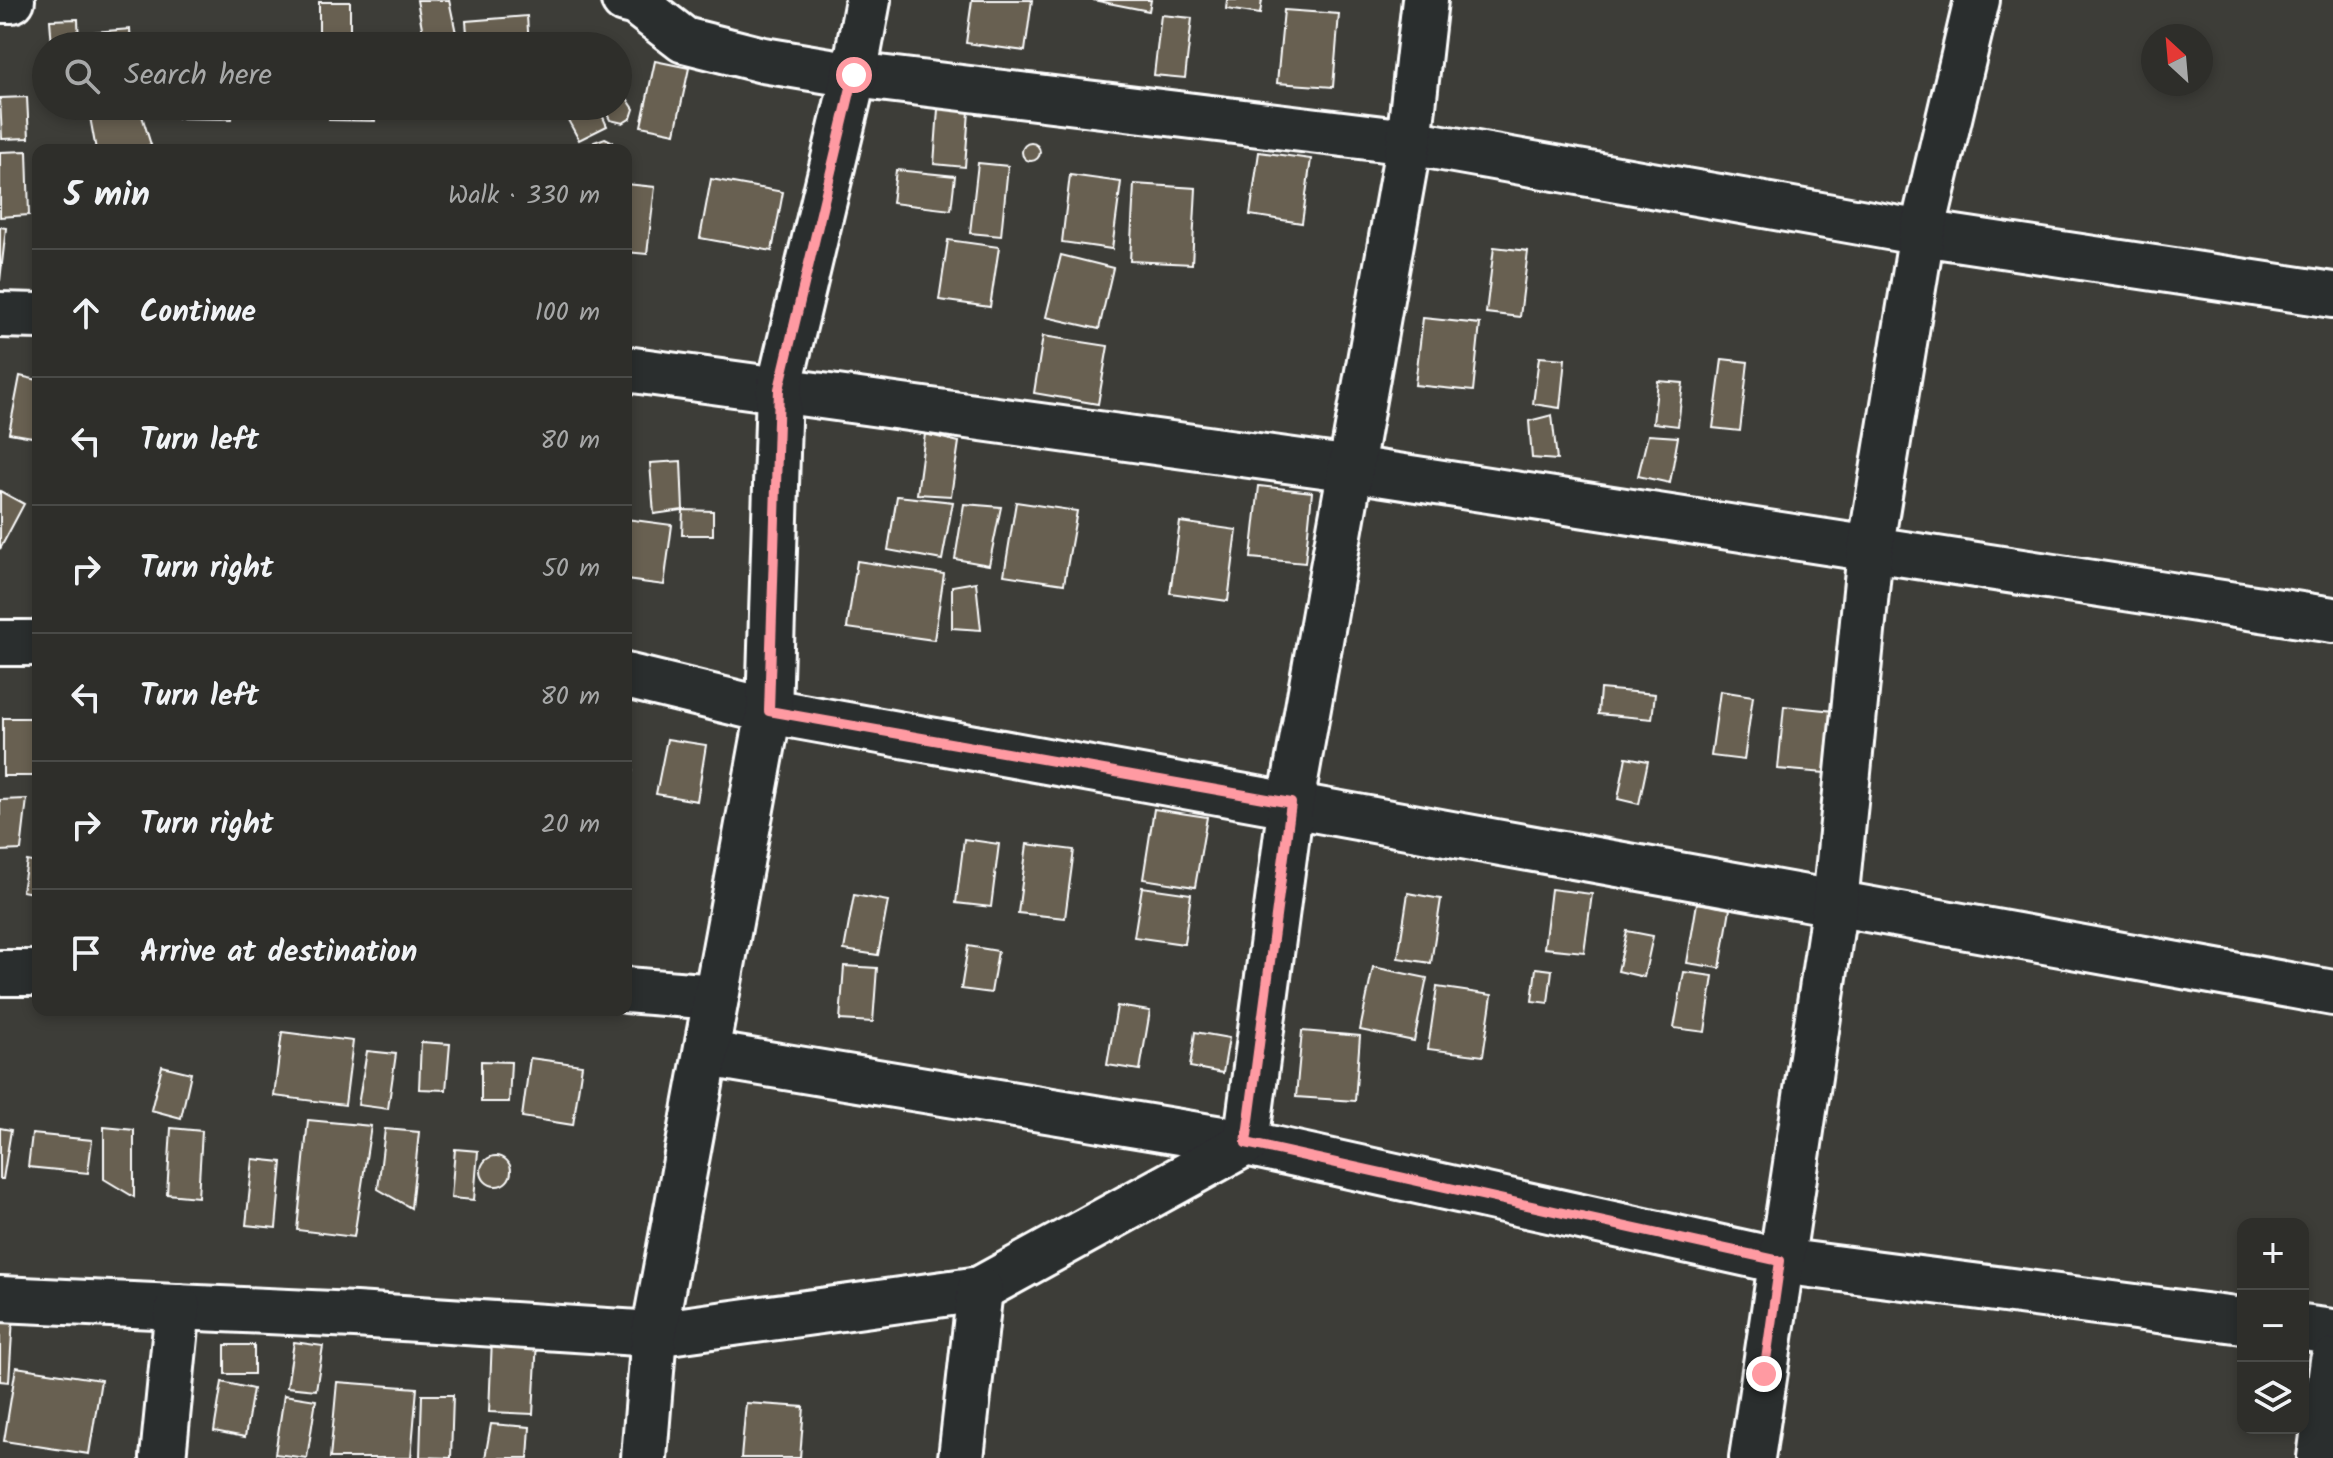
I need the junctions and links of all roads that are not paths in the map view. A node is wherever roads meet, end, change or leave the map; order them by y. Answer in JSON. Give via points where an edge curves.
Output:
{"nodes":[{"id":1,"x":0,"y":0,"type":"edge"},
{"id":2,"x":12,"y":0,"type":"edge"},
{"id":3,"x":624,"y":0,"type":"edge"},
{"id":4,"x":868,"y":0,"type":"edge"},
{"id":5,"x":1425,"y":0,"type":"edge"},
{"id":6,"x":1977,"y":0,"type":"edge"},
{"id":7,"x":854,"y":75,"type":"junction"},
{"id":8,"x":1409,"y":142,"type":"junction"},
{"id":9,"x":1922,"y":233,"type":"junction"},
{"id":10,"x":2333,"y":295,"type":"edge"},
{"id":11,"x":0,"y":315,"type":"edge"},
{"id":12,"x":32,"y":316,"type":"edge"},
{"id":13,"x":632,"y":370,"type":"edge"},
{"id":14,"x":779,"y":389,"type":"junction"},
{"id":15,"x":1352,"y":469,"type":"junction"},
{"id":16,"x":1870,"y":551,"type":"junction"},
{"id":17,"x":2333,"y":620,"type":"edge"},
{"id":18,"x":0,"y":643,"type":"edge"},
{"id":19,"x":32,"y":643,"type":"edge"},
{"id":20,"x":632,"y":677,"type":"edge"},
{"id":21,"x":769,"y":711,"type":"junction"},
{"id":22,"x":1291,"y":803,"type":"junction"},
{"id":23,"x":1835,"y":903,"type":"junction"},
{"id":24,"x":0,"y":973,"type":"edge"},
{"id":25,"x":32,"y":973,"type":"edge"},
{"id":26,"x":632,"y":990,"type":"edge"},
{"id":27,"x":2333,"y":993,"type":"edge"},
{"id":28,"x":716,"y":997,"type":"junction"},
{"id":29,"x":707,"y":1054,"type":"junction"},
{"id":30,"x":1246,"y":1143,"type":"junction"},
{"id":31,"x":1780,"y":1261,"type":"junction"},
{"id":32,"x":980,"y":1289,"type":"junction"},
{"id":33,"x":0,"y":1299,"type":"edge"},
{"id":34,"x":178,"y":1307,"type":"junction"},
{"id":35,"x":2237,"y":1320,"type":"edge"},
{"id":36,"x":2309,"y":1329,"type":"edge"},
{"id":37,"x":2333,"y":1332,"type":"edge"},
{"id":38,"x":654,"y":1334,"type":"junction"},
{"id":39,"x":2333,"y":1361,"type":"edge"},
{"id":40,"x":163,"y":1458,"type":"edge"},
{"id":41,"x":644,"y":1458,"type":"edge"},
{"id":42,"x":961,"y":1458,"type":"edge"},
{"id":43,"x":1752,"y":1458,"type":"edge"},
{"id":44,"x":2320,"y":1458,"type":"edge"}],
"edges":[{"from":1,"to":2,"type":"street"},
{"from":3,"to":7,"type":"street","via":[[636,3],[684,40]]},
{"from":4,"to":7,"type":"street"},
{"from":5,"to":8,"type":"street"},
{"from":6,"to":9,"type":"street"},
{"from":7,"to":8,"type":"street"},
{"from":7,"to":14,"type":"street"},
{"from":8,"to":9,"type":"street"},
{"from":8,"to":15,"type":"street"},
{"from":9,"to":10,"type":"street"},
{"from":9,"to":16,"type":"street"},
{"from":11,"to":12,"type":"street"},
{"from":13,"to":14,"type":"street"},
{"from":14,"to":15,"type":"street"},
{"from":14,"to":21,"type":"street"},
{"from":15,"to":16,"type":"street"},
{"from":15,"to":22,"type":"street"},
{"from":16,"to":17,"type":"street"},
{"from":16,"to":23,"type":"street"},
{"from":18,"to":19,"type":"street"},
{"from":20,"to":21,"type":"street"},
{"from":21,"to":22,"type":"street"},
{"from":21,"to":28,"type":"street"},
{"from":22,"to":23,"type":"street"},
{"from":22,"to":30,"type":"street"},
{"from":23,"to":27,"type":"street"},
{"from":23,"to":31,"type":"street"},
{"from":24,"to":25,"type":"street"},
{"from":26,"to":28,"type":"street"},
{"from":28,"to":29,"type":"street"},
{"from":29,"to":30,"type":"street"},
{"from":29,"to":38,"type":"street"},
{"from":30,"to":31,"type":"street"},
{"from":30,"to":32,"type":"street"},
{"from":31,"to":35,"type":"street"},
{"from":31,"to":43,"type":"street"},
{"from":32,"to":38,"type":"street"},
{"from":32,"to":42,"type":"street"},
{"from":33,"to":34,"type":"street"},
{"from":34,"to":38,"type":"street"},
{"from":34,"to":40,"type":"street"},
{"from":36,"to":37,"type":"street"},
{"from":38,"to":41,"type":"street"},
{"from":39,"to":44,"type":"street"}]}
